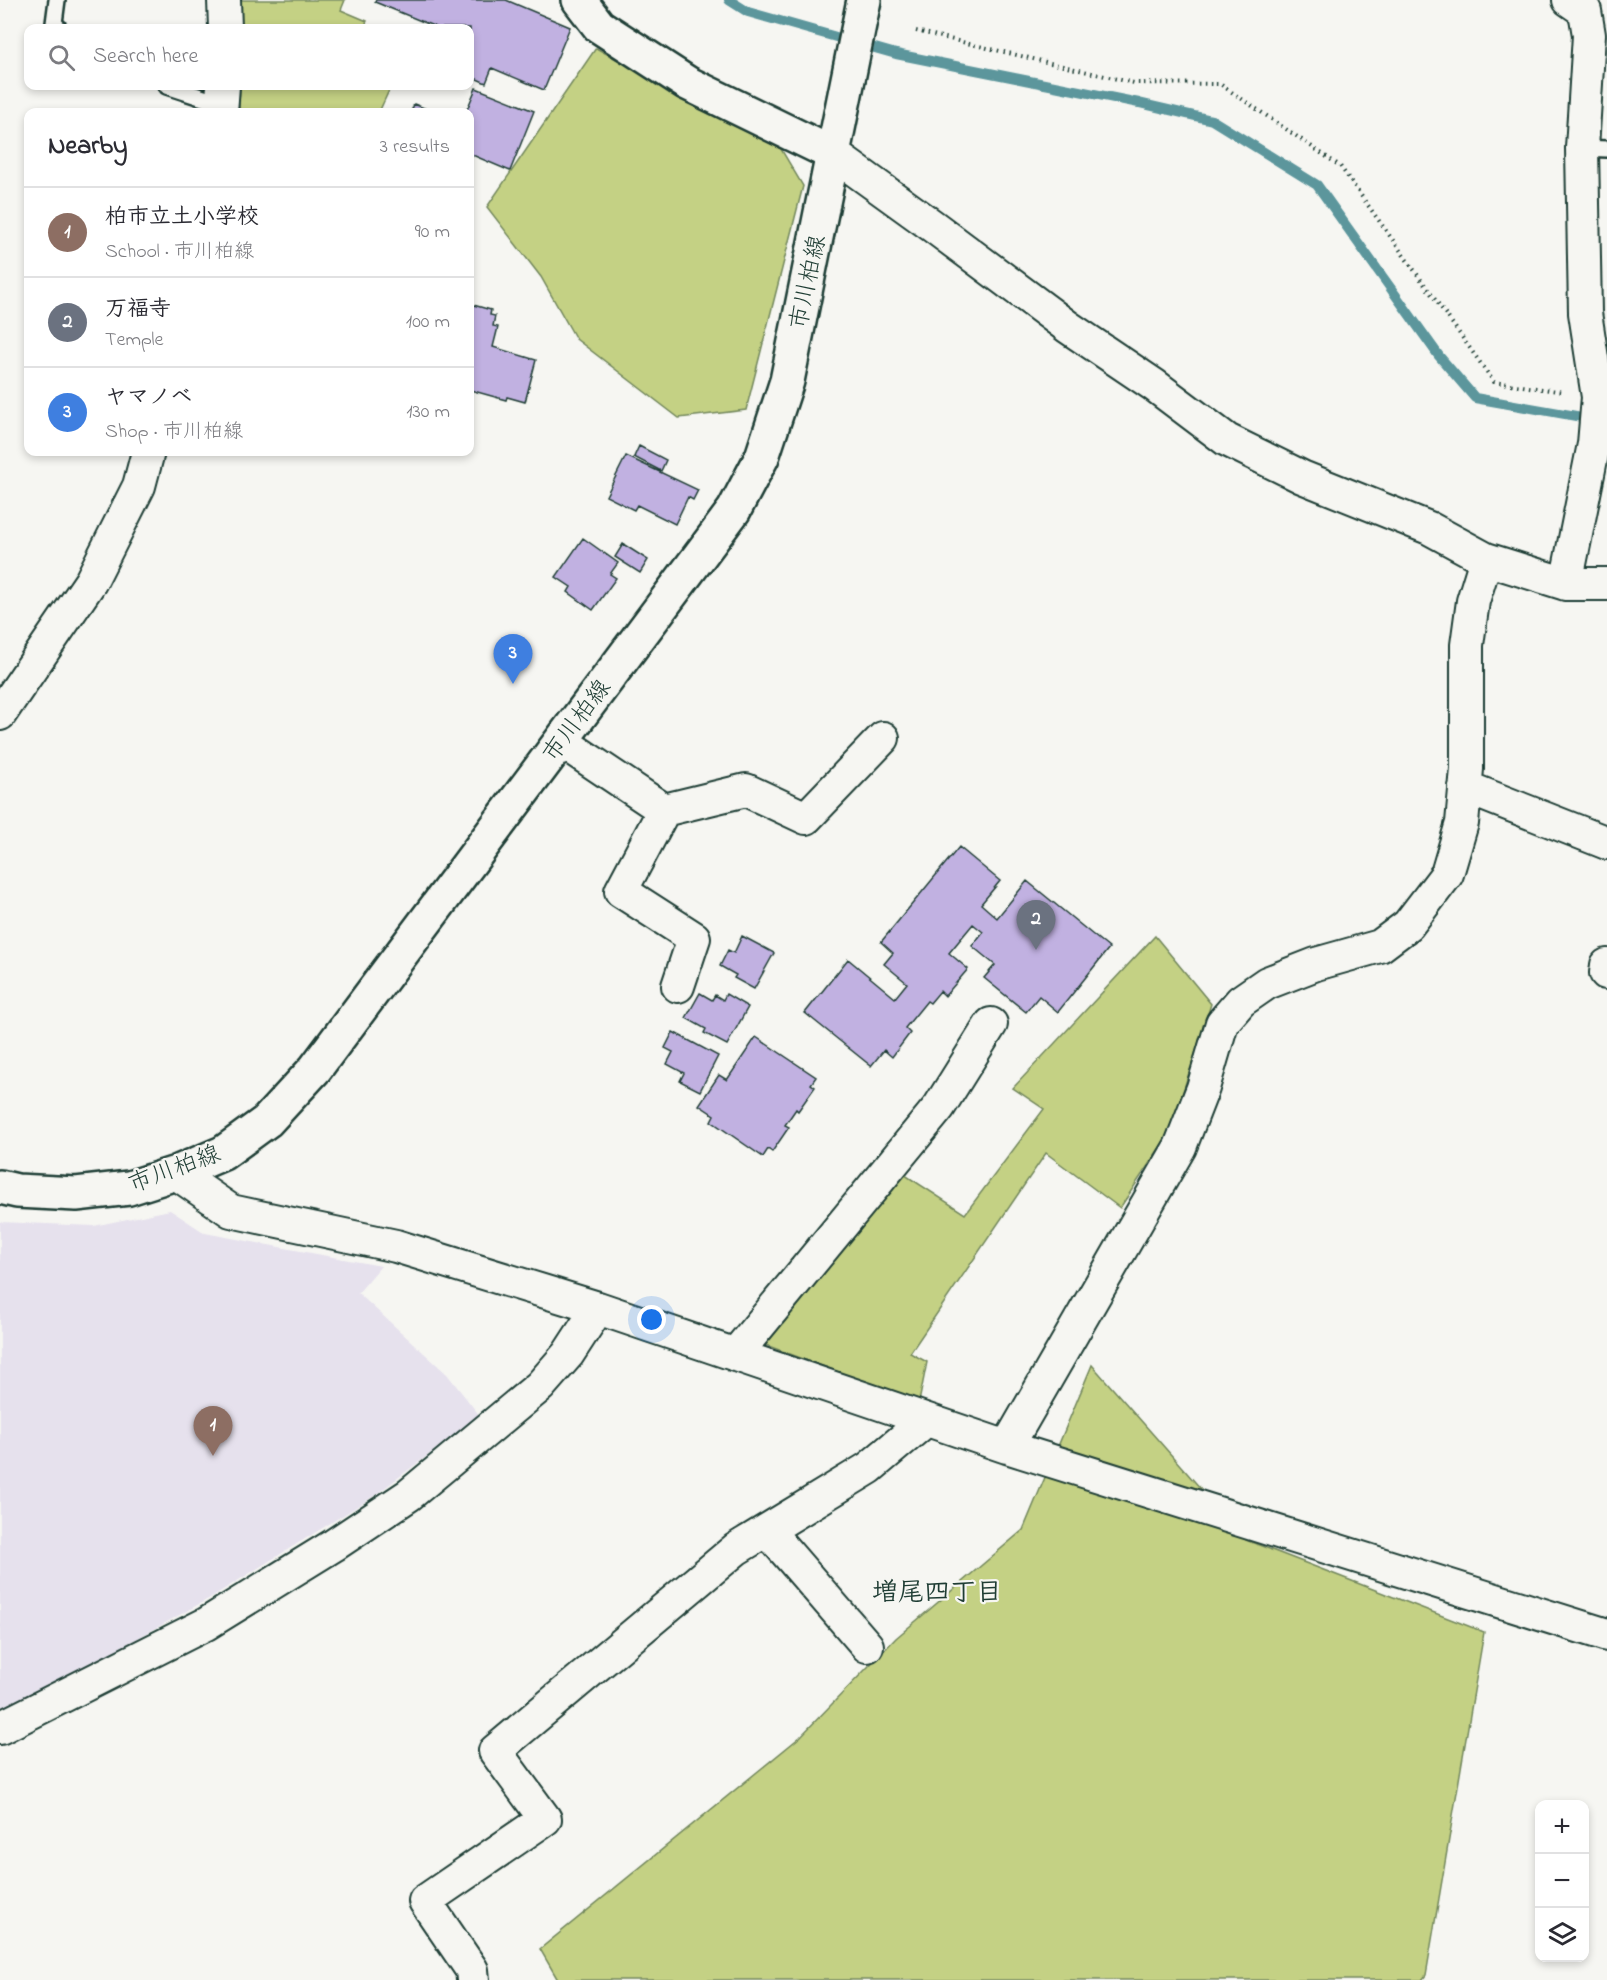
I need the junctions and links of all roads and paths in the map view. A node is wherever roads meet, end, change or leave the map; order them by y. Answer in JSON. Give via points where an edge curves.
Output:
{"nodes":[{"id":1,"x":57,"y":0,"type":"edge"},
{"id":2,"x":224,"y":0,"type":"edge"},
{"id":3,"x":579,"y":0,"type":"edge"},
{"id":4,"x":1569,"y":0,"type":"edge"},
{"id":5,"x":863,"y":6,"type":"edge"},
{"id":6,"x":55,"y":24,"type":"edge"},
{"id":7,"x":225,"y":24,"type":"edge"},
{"id":8,"x":916,"y":32,"type":"dead end"},
{"id":9,"x":183,"y":90,"type":"edge"},
{"id":10,"x":222,"y":100,"type":"edge"},
{"id":11,"x":1595,"y":148,"type":"edge"},
{"id":12,"x":833,"y":154,"type":"junction"},
{"id":13,"x":1598,"y":397,"type":"junction"},
{"id":14,"x":147,"y":456,"type":"edge"},
{"id":15,"x":1486,"y":560,"type":"junction"},
{"id":16,"x":1566,"y":584,"type":"junction"},
{"id":17,"x":1607,"y":584,"type":"edge"},
{"id":18,"x":0,"y":714,"type":"edge"},
{"id":19,"x":883,"y":738,"type":"dead end"},
{"id":20,"x":561,"y":741,"type":"junction"},
{"id":21,"x":1465,"y":787,"type":"junction"},
{"id":22,"x":664,"y":810,"type":"junction"},
{"id":23,"x":1607,"y":843,"type":"edge"},
{"id":24,"x":1607,"y":965,"type":"edge"},
{"id":25,"x":1607,"y":974,"type":"edge"},
{"id":26,"x":678,"y":986,"type":"dead end"},
{"id":27,"x":991,"y":1024,"type":"dead end"},
{"id":28,"x":176,"y":1173,"type":"junction"},
{"id":29,"x":0,"y":1187,"type":"edge"},
{"id":30,"x":598,"y":1308,"type":"junction"},
{"id":31,"x":735,"y":1355,"type":"junction"},
{"id":32,"x":926,"y":1420,"type":"junction"},
{"id":33,"x":1007,"y":1447,"type":"junction"},
{"id":34,"x":767,"y":1530,"type":"junction"},
{"id":35,"x":1607,"y":1635,"type":"edge"},
{"id":36,"x":867,"y":1646,"type":"dead end"},
{"id":37,"x":0,"y":1728,"type":"edge"},
{"id":38,"x":473,"y":1980,"type":"edge"}],
"edges":[{"from":1,"to":6,"type":"lane"},
{"from":2,"to":7,"type":"street"},
{"from":3,"to":12,"type":"main road","via":[[600,26],[687,83]]},
{"from":4,"to":11,"type":"street","via":[[1585,11]]},
{"from":5,"to":12,"type":"main road","name":"市川柏線"},
{"from":8,"to":13,"type":"path","via":[[1134,83],[1220,84],[1340,166],[1494,382]]},
{"from":9,"to":10,"type":"lane"},
{"from":11,"to":13,"type":"street","via":[[1585,313]]},
{"from":12,"to":15,"type":"street","via":[[1227,440],[1302,477],[1429,528]]},
{"from":12,"to":20,"type":"main road","name":"市川柏線","via":[[787,381],[762,457],[734,510]]},
{"from":13,"to":16,"type":"street","via":[[1594,444]]},
{"from":14,"to":18,"type":"street","via":[[139,486],[91,581]]},
{"from":15,"to":16,"type":"street"},
{"from":15,"to":21,"type":"street","via":[[1473,601],[1467,645]]},
{"from":16,"to":17,"type":"street"},
{"from":19,"to":22,"type":"street","via":[[806,818],[746,790]]},
{"from":20,"to":22,"type":"street"},
{"from":20,"to":28,"type":"main road","name":"市川柏線","via":[[315,1069],[267,1121],[223,1154]]},
{"from":21,"to":23,"type":"street"},
{"from":21,"to":33,"type":"street","via":[[1462,823],[1446,874],[1408,925],[1380,946],[1266,983],[1241,1001],[1222,1023],[1180,1147]]},
{"from":22,"to":26,"type":"street","via":[[621,891],[694,938]]},
{"from":24,"to":25,"type":"street"},
{"from":27,"to":31,"type":"street","via":[[939,1107]]},
{"from":28,"to":29,"type":"main road","name":"市川柏線","via":[[129,1188],[76,1194]]},
{"from":28,"to":30,"type":"street","via":[[231,1211],[396,1246]]},
{"from":30,"to":31,"type":"street"},
{"from":30,"to":37,"type":"street","via":[[568,1354],[540,1386],[409,1495],[206,1624]]},
{"from":31,"to":32,"type":"street"},
{"from":32,"to":33,"type":"street"},
{"from":32,"to":34,"type":"street","via":[[869,1468]]},
{"from":33,"to":35,"type":"street"},
{"from":34,"to":36,"type":"street"},
{"from":34,"to":38,"type":"street","via":[[736,1549],[495,1750],[545,1818],[425,1901],[472,1970]]}]}
